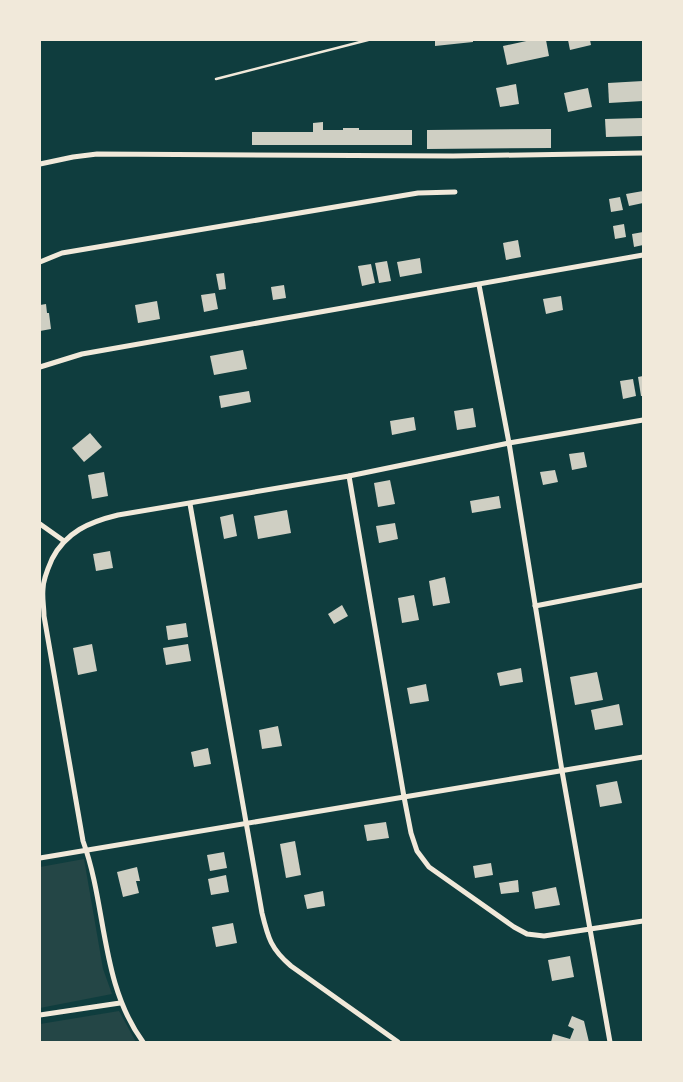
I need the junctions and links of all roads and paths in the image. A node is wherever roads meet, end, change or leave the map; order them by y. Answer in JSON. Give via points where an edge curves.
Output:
{"nodes":[{"id":1,"x":368,"y":40,"type":"edge"},
{"id":2,"x":216,"y":79,"type":"dead end"},
{"id":3,"x":643,"y":153,"type":"edge"},
{"id":4,"x":40,"y":164,"type":"edge"},
{"id":5,"x":455,"y":192,"type":"dead end"},
{"id":6,"x":643,"y":255,"type":"edge"},
{"id":7,"x":40,"y":262,"type":"edge"},
{"id":8,"x":479,"y":285,"type":"junction"},
{"id":9,"x":40,"y":367,"type":"edge"},
{"id":10,"x":643,"y":420,"type":"edge"},
{"id":11,"x":509,"y":443,"type":"junction"},
{"id":12,"x":349,"y":476,"type":"junction"},
{"id":13,"x":190,"y":504,"type":"junction"},
{"id":14,"x":40,"y":524,"type":"edge"},
{"id":15,"x":64,"y":540,"type":"junction"},
{"id":16,"x":643,"y":586,"type":"edge"},
{"id":17,"x":535,"y":606,"type":"junction"},
{"id":18,"x":643,"y":756,"type":"edge"},
{"id":19,"x":562,"y":771,"type":"junction"},
{"id":20,"x":404,"y":797,"type":"junction"},
{"id":21,"x":247,"y":824,"type":"junction"},
{"id":22,"x":87,"y":850,"type":"junction"},
{"id":23,"x":40,"y":858,"type":"edge"},
{"id":24,"x":643,"y":920,"type":"edge"},
{"id":25,"x":590,"y":930,"type":"junction"},
{"id":26,"x":120,"y":1003,"type":"junction"},
{"id":27,"x":40,"y":1015,"type":"edge"},
{"id":28,"x":143,"y":1042,"type":"edge"},
{"id":29,"x":398,"y":1042,"type":"edge"},
{"id":30,"x":610,"y":1042,"type":"edge"}],
"edges":[{"from":1,"to":2,"type":"lane"},
{"from":3,"to":4,"type":"street","via":[[452,156],[97,154]]},
{"from":5,"to":7,"type":"street","via":[[418,192],[62,253]]},
{"from":6,"to":8,"type":"street"},
{"from":8,"to":9,"type":"street","via":[[82,354]]},
{"from":8,"to":11,"type":"street"},
{"from":10,"to":11,"type":"street"},
{"from":11,"to":12,"type":"street"},
{"from":11,"to":17,"type":"street"},
{"from":12,"to":13,"type":"street"},
{"from":12,"to":20,"type":"street"},
{"from":13,"to":15,"type":"street","via":[[97,520]]},
{"from":13,"to":21,"type":"street"},
{"from":14,"to":15,"type":"street"},
{"from":15,"to":22,"type":"street","via":[[47,568],[43,587],[44,616]]},
{"from":16,"to":17,"type":"street"},
{"from":17,"to":19,"type":"street"},
{"from":18,"to":19,"type":"street"},
{"from":19,"to":20,"type":"street"},
{"from":19,"to":25,"type":"street"},
{"from":20,"to":21,"type":"street"},
{"from":20,"to":25,"type":"street","via":[[417,851],[429,867],[527,934],[544,936]]},
{"from":21,"to":22,"type":"street"},
{"from":21,"to":29,"type":"street","via":[[262,913],[277,954]]},
{"from":22,"to":23,"type":"street"},
{"from":22,"to":26,"type":"street","via":[[110,969]]},
{"from":24,"to":25,"type":"street"},
{"from":25,"to":30,"type":"street"},
{"from":26,"to":27,"type":"street"},
{"from":26,"to":28,"type":"street"}]}
